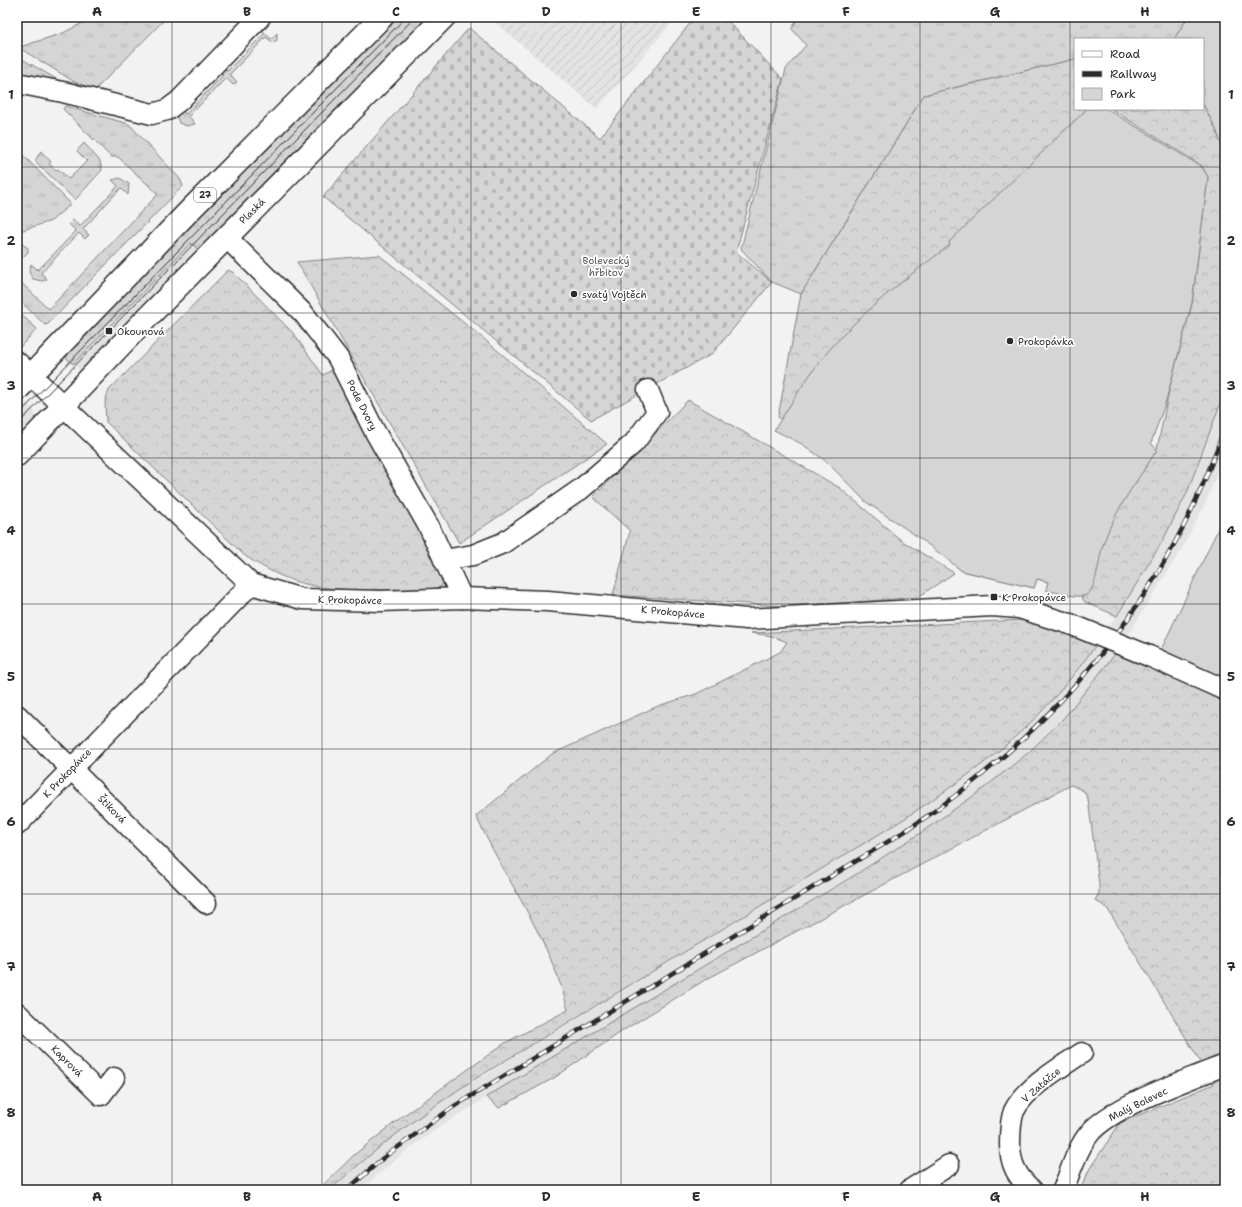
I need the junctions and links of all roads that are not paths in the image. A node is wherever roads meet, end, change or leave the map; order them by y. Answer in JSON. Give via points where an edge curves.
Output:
{"nodes":[{"id":1,"x":260,"y":17,"type":"edge"},
{"id":2,"x":382,"y":17,"type":"edge"},
{"id":3,"x":444,"y":17,"type":"edge"},
{"id":4,"x":17,"y":83,"type":"edge"},
{"id":5,"x":226,"y":237,"type":"junction"},
{"id":6,"x":22,"y":376,"type":"edge"},
{"id":7,"x":648,"y":390,"type":"dead end"},
{"id":8,"x":63,"y":407,"type":"junction"},
{"id":9,"x":17,"y":455,"type":"edge"},
{"id":10,"x":444,"y":560,"type":"junction"},
{"id":11,"x":251,"y":584,"type":"junction"},
{"id":12,"x":462,"y":598,"type":"junction"},
{"id":13,"x":1225,"y":690,"type":"edge"},
{"id":14,"x":17,"y":715,"type":"edge"},
{"id":15,"x":71,"y":769,"type":"junction"},
{"id":16,"x":17,"y":824,"type":"edge"},
{"id":17,"x":206,"y":903,"type":"dead end"},
{"id":18,"x":17,"y":1013,"type":"edge"},
{"id":19,"x":1082,"y":1053,"type":"dead end"},
{"id":20,"x":1225,"y":1065,"type":"edge"},
{"id":21,"x":114,"y":1078,"type":"dead end"},
{"id":22,"x":949,"y":1165,"type":"dead end"},
{"id":23,"x":910,"y":1190,"type":"edge"},
{"id":24,"x":1032,"y":1190,"type":"edge"},
{"id":25,"x":1063,"y":1190,"type":"edge"}],
"edges":[{"from":1,"to":4,"type":"street","via":[[179,101],[160,113],[152,114]]},
{"from":2,"to":6,"type":"main road","number":"27"},
{"from":3,"to":5,"type":"main road","name":"Plaská"},
{"from":5,"to":8,"type":"main road","name":"Plaská"},
{"from":5,"to":10,"type":"street","name":"Pode Dvory","via":[[304,314],[338,358],[374,430],[429,527]]},
{"from":6,"to":8,"type":"street"},
{"from":7,"to":10,"type":"street","via":[[657,412],[634,443],[581,489],[503,543],[473,555]]},
{"from":8,"to":9,"type":"main road","name":"Plaská"},
{"from":8,"to":11,"type":"street","name":"K Prokopávce"},
{"from":10,"to":12,"type":"street","name":"Pode Dvory"},
{"from":11,"to":12,"type":"street","name":"K Prokopávce","via":[[302,599],[381,601]]},
{"from":11,"to":15,"type":"street","name":"K Prokopávce"},
{"from":12,"to":13,"type":"street","name":"K Prokopávce","bridge":true,"via":[[548,601],[747,619],[992,606],[1019,608],[1070,624]]},
{"from":14,"to":15,"type":"street","name":"Štiková"},
{"from":15,"to":16,"type":"street","name":"K Prokopávce"},
{"from":15,"to":17,"type":"street","name":"Štiková"},
{"from":18,"to":21,"type":"street","name":"Kaprová","via":[[101,1095]]},
{"from":19,"to":24,"type":"street","name":"V Zatáčce","via":[[1034,1088],[1014,1112],[1010,1151],[1014,1168],[1021,1181]]},
{"from":20,"to":25,"type":"street","name":"Malý Bolevec","via":[[1135,1103],[1102,1122],[1088,1135]]},
{"from":22,"to":23,"type":"street"}]}
